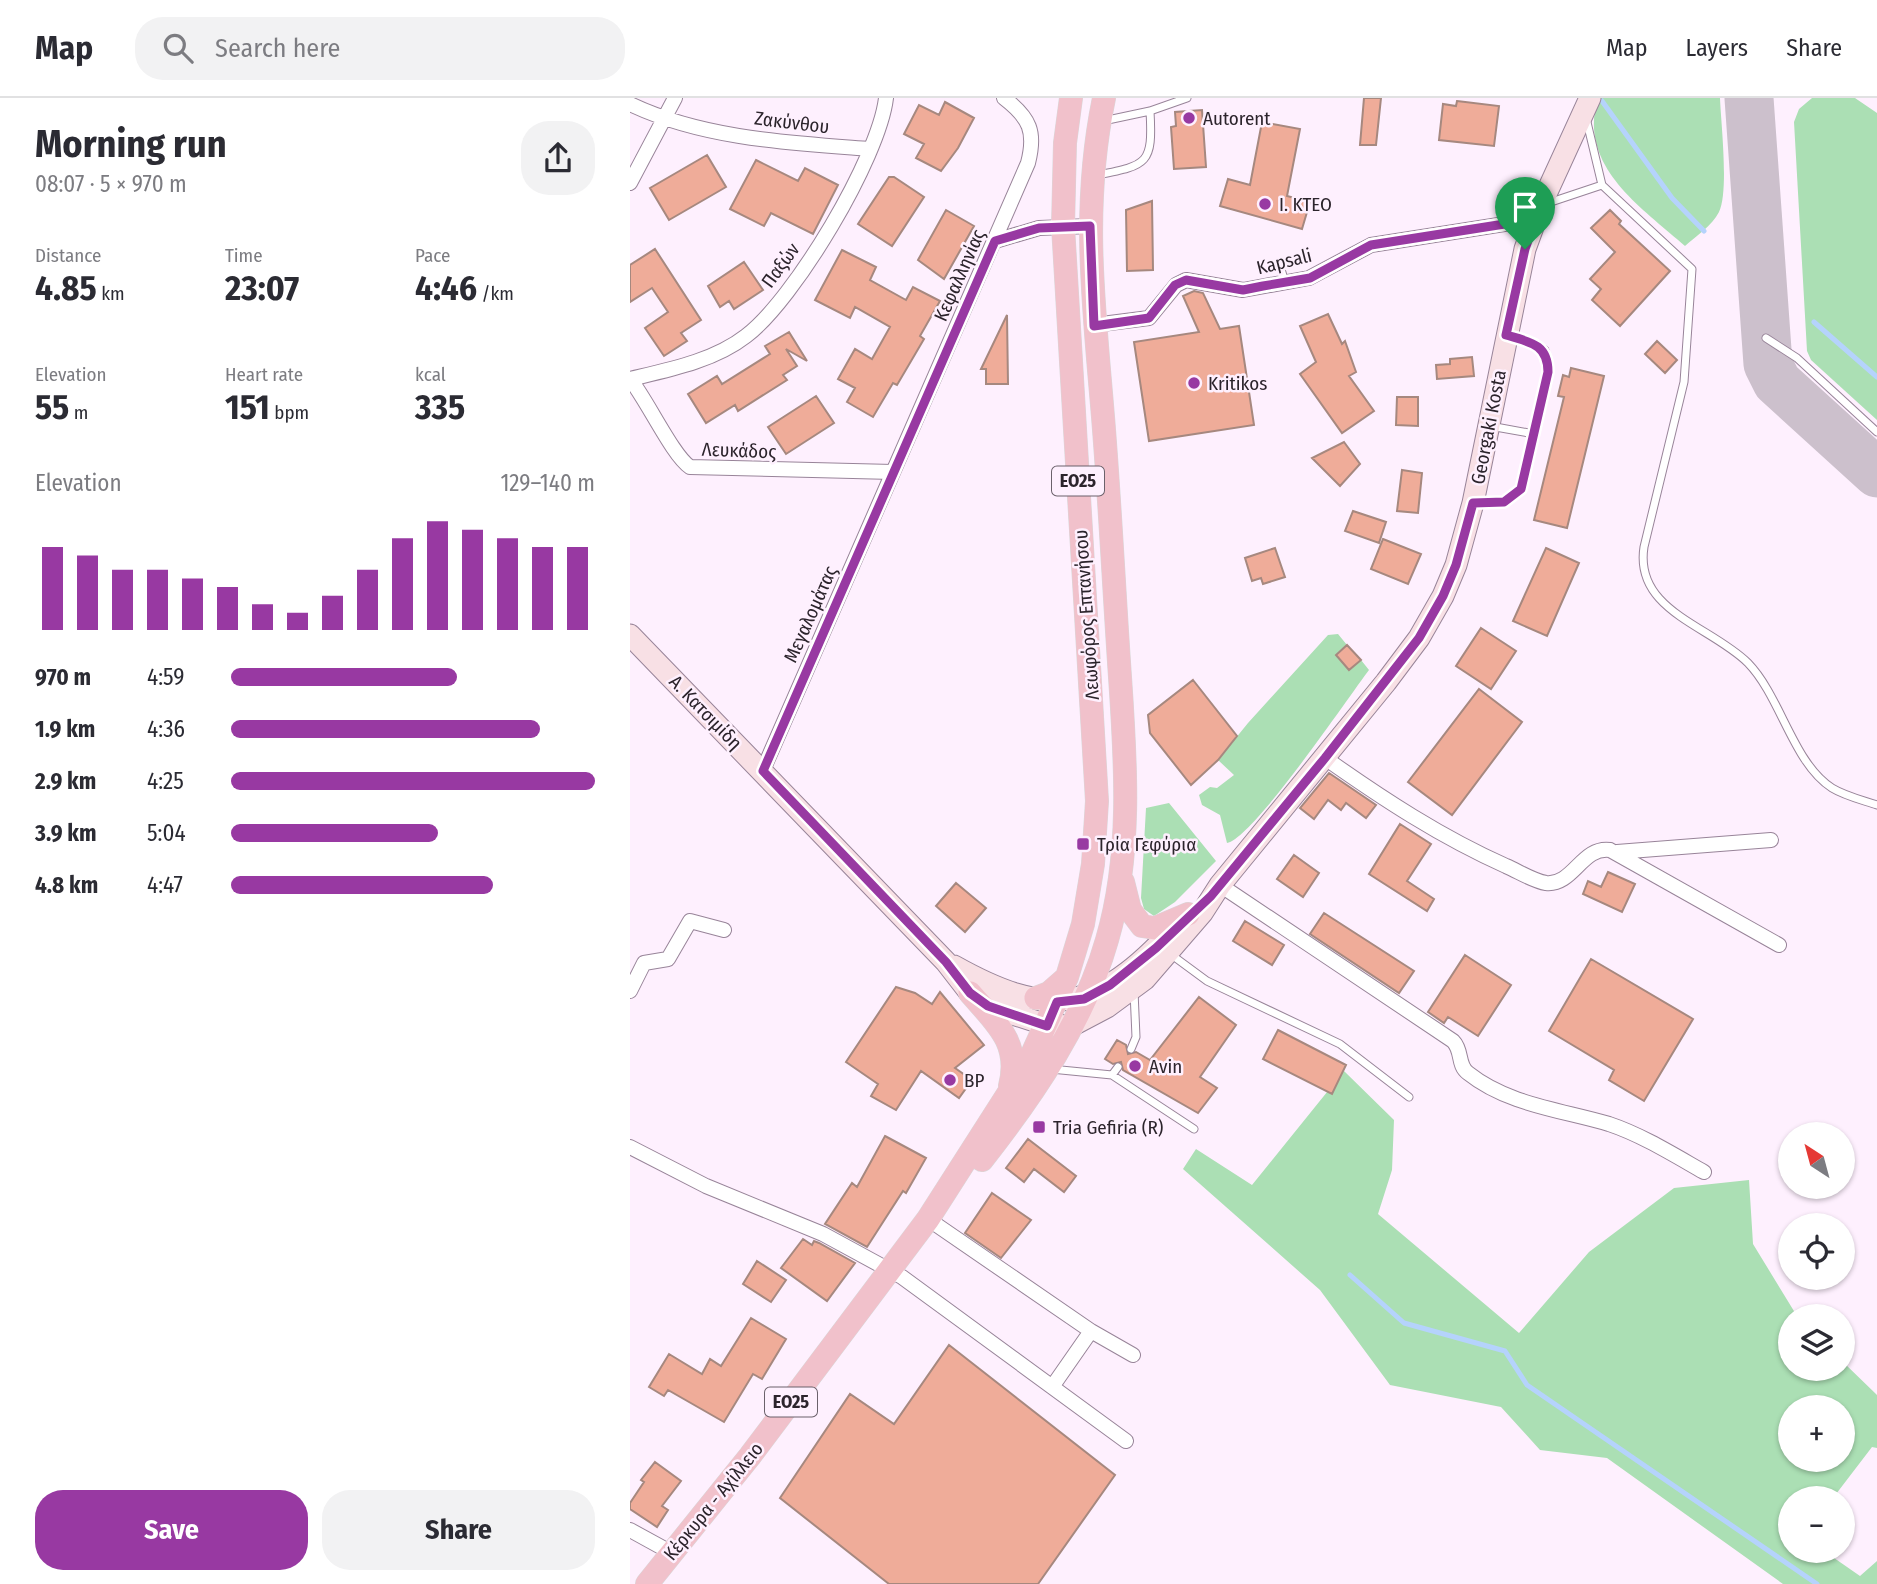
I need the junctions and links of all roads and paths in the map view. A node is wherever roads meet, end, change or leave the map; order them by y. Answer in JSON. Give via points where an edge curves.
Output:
{"nodes":[{"id":1,"x":675,"y":98,"type":"edge"},
{"id":2,"x":886,"y":98,"type":"edge"},
{"id":3,"x":1004,"y":98,"type":"edge"},
{"id":4,"x":1071,"y":98,"type":"edge"},
{"id":5,"x":1104,"y":98,"type":"edge"},
{"id":6,"x":1187,"y":98,"type":"edge"},
{"id":7,"x":1587,"y":103,"type":"edge"},
{"id":8,"x":630,"y":104,"type":"edge"},
{"id":9,"x":1150,"y":111,"type":"junction"},
{"id":10,"x":664,"y":118,"type":"junction"},
{"id":11,"x":1099,"y":122,"type":"junction"},
{"id":12,"x":870,"y":149,"type":"junction"},
{"id":13,"x":1090,"y":176,"type":"junction"},
{"id":14,"x":630,"y":183,"type":"edge"},
{"id":15,"x":1602,"y":185,"type":"junction"},
{"id":16,"x":1538,"y":212,"type":"junction"},
{"id":17,"x":1063,"y":226,"type":"junction"},
{"id":18,"x":1090,"y":226,"type":"junction"},
{"id":19,"x":995,"y":241,"type":"junction"},
{"id":20,"x":1280,"y":267,"type":"dead end"},
{"id":21,"x":1285,"y":282,"type":"junction"},
{"id":22,"x":1094,"y":326,"type":"junction"},
{"id":23,"x":1506,"y":335,"type":"junction"},
{"id":24,"x":1766,"y":338,"type":"dead end"},
{"id":25,"x":630,"y":379,"type":"edge"},
{"id":26,"x":1488,"y":426,"type":"junction"},
{"id":27,"x":1877,"y":432,"type":"edge"},
{"id":28,"x":1534,"y":434,"type":"junction"},
{"id":29,"x":893,"y":472,"type":"junction"},
{"id":30,"x":1473,"y":503,"type":"junction"},
{"id":31,"x":630,"y":635,"type":"edge"},
{"id":32,"x":1325,"y":758,"type":"junction"},
{"id":33,"x":763,"y":771,"type":"junction"},
{"id":34,"x":1877,"y":805,"type":"edge"},
{"id":35,"x":1771,"y":840,"type":"dead end"},
{"id":36,"x":1616,"y":852,"type":"junction"},
{"id":37,"x":1122,"y":862,"type":"junction"},
{"id":38,"x":1215,"y":890,"type":"junction"},
{"id":39,"x":1188,"y":914,"type":"junction"},
{"id":40,"x":724,"y":930,"type":"dead end"},
{"id":41,"x":1779,"y":945,"type":"dead end"},
{"id":42,"x":1169,"y":953,"type":"junction"},
{"id":43,"x":946,"y":962,"type":"junction"},
{"id":44,"x":1134,"y":988,"type":"junction"},
{"id":45,"x":630,"y":991,"type":"edge"},
{"id":46,"x":970,"y":993,"type":"junction"},
{"id":47,"x":1084,"y":999,"type":"junction"},
{"id":48,"x":1046,"y":1000,"type":"junction"},
{"id":49,"x":1047,"y":1026,"type":"junction"},
{"id":50,"x":1071,"y":1026,"type":"junction"},
{"id":51,"x":1131,"y":1049,"type":"dead end"},
{"id":52,"x":1118,"y":1068,"type":"dead end"},
{"id":53,"x":1046,"y":1069,"type":"junction"},
{"id":54,"x":1112,"y":1075,"type":"junction"},
{"id":55,"x":1008,"y":1096,"type":"junction"},
{"id":56,"x":1409,"y":1097,"type":"dead end"},
{"id":57,"x":1194,"y":1129,"type":"dead end"},
{"id":58,"x":630,"y":1147,"type":"edge"},
{"id":59,"x":1704,"y":1172,"type":"dead end"},
{"id":60,"x":929,"y":1218,"type":"junction"},
{"id":61,"x":890,"y":1271,"type":"junction"},
{"id":62,"x":1091,"y":1331,"type":"junction"},
{"id":63,"x":1133,"y":1355,"type":"dead end"},
{"id":64,"x":1052,"y":1387,"type":"junction"},
{"id":65,"x":1126,"y":1441,"type":"dead end"},
{"id":66,"x":630,"y":1530,"type":"edge"},
{"id":67,"x":672,"y":1553,"type":"junction"},
{"id":68,"x":647,"y":1584,"type":"edge"}],
"edges":[{"from":1,"to":10,"type":"street"},
{"from":2,"to":12,"type":"street","name":"Παξών"},
{"from":3,"to":19,"type":"street","name":"Κεφαλληνίας","via":[[1030,127],[1033,141]]},
{"from":4,"to":17,"type":"main road","name":"Λεωφόρος Επτανήσου","number":"ΕΟ25"},
{"from":5,"to":11,"type":"main road","name":"Λεωφόρος Επτανήσου","number":"ΕΟ25"},
{"from":6,"to":9,"type":"lane"},
{"from":7,"to":15,"type":"lane"},
{"from":7,"to":16,"type":"main road","name":"Georgaki Kosta"},
{"from":8,"to":10,"type":"street","name":"Ζακύνθου"},
{"from":9,"to":11,"type":"lane"},
{"from":9,"to":13,"type":"lane","via":[[1152,143],[1144,162],[1132,169]]},
{"from":10,"to":12,"type":"street","name":"Ζακύνθου","via":[[761,138]]},
{"from":10,"to":14,"type":"street"},
{"from":11,"to":13,"type":"main road","name":"Λεωφόρος Επτανήσου","number":"ΕΟ25"},
{"from":12,"to":25,"type":"street","name":"Παξών","via":[[813,252],[760,323],[730,346]]},
{"from":13,"to":18,"type":"main road","name":"Λεωφόρος Επτανήσου","number":"ΕΟ25"},
{"from":15,"to":16,"type":"lane"},
{"from":15,"to":34,"type":"lane","via":[[1692,269],[1684,382],[1644,547],[1641,563],[1645,578],[1668,608],[1750,665],[1821,779],[1840,792]]},
{"from":16,"to":21,"type":"street","name":"Kapsali","via":[[1371,245],[1310,278]]},
{"from":16,"to":23,"type":"main road","name":"Georgaki Kosta"},
{"from":17,"to":18,"type":"street"},
{"from":17,"to":19,"type":"street","via":[[1018,232]]},
{"from":17,"to":48,"type":"main road","name":"Λεωφόρος Επτανήσου","number":"ΕΟ25","via":[[1097,801],[1091,881],[1067,977]]},
{"from":18,"to":22,"type":"main road","name":"Λεωφόρος Επτανήσου","number":"ΕΟ25"},
{"from":19,"to":29,"type":"street","name":"Κεφαλληνίας"},
{"from":20,"to":21,"type":"lane"},
{"from":21,"to":22,"type":"street","name":"Kapsali","via":[[1243,290],[1186,280],[1175,285],[1149,318]]},
{"from":22,"to":37,"type":"main road","name":"Λεωφόρος Επτανήσου","number":"ΕΟ25","via":[[1124,744]]},
{"from":23,"to":26,"type":"main road","name":"Georgaki Kosta"},
{"from":23,"to":28,"type":"lane","via":[[1538,345],[1548,358]]},
{"from":24,"to":27,"type":"lane","via":[[1797,358]]},
{"from":25,"to":29,"type":"street","name":"Λευκάδος","via":[[690,467]]},
{"from":26,"to":28,"type":"lane"},
{"from":26,"to":30,"type":"main road","name":"Georgaki Kosta"},
{"from":28,"to":30,"type":"lane","via":[[1521,489],[1504,502]]},
{"from":29,"to":33,"type":"street","name":"Μεγαλομάτας"},
{"from":30,"to":32,"type":"main road","name":"Georgaki Kosta","via":[[1456,565],[1419,638]]},
{"from":31,"to":33,"type":"main road","name":"Α. Κατσιμίδη"},
{"from":32,"to":36,"type":"street","via":[[1397,809],[1465,848],[1542,882],[1561,880],[1598,850]]},
{"from":32,"to":38,"type":"main road","name":"Georgaki Kosta"},
{"from":33,"to":43,"type":"main road","name":"Α. Κατσιμίδη"},
{"from":35,"to":36,"type":"street"},
{"from":36,"to":41,"type":"street"},
{"from":37,"to":39,"type":"main road","via":[[1125,898],[1138,923],[1155,928]]},
{"from":37,"to":47,"type":"main road","name":"Λεωφόρος Επτανήσου","number":"ΕΟ25","via":[[1107,939]]},
{"from":38,"to":39,"type":"main road","name":"Georgaki Kosta"},
{"from":38,"to":42,"type":"main road","name":"Georgaki Kosta"},
{"from":38,"to":59,"type":"street","via":[[1452,1041],[1470,1075],[1522,1101],[1611,1125]]},
{"from":39,"to":47,"type":"main road","name":"Georgaki Kosta","via":[[1122,977]]},
{"from":40,"to":45,"type":"street","via":[[690,921],[668,959],[644,962]]},
{"from":42,"to":44,"type":"main road","name":"Georgaki Kosta"},
{"from":42,"to":56,"type":"lane","via":[[1207,981],[1340,1044]]},
{"from":43,"to":46,"type":"main road"},
{"from":43,"to":48,"type":"main road","name":"Α. Κατσιμίδη","via":[[996,989]]},
{"from":44,"to":50,"type":"main road","name":"Georgaki Kosta"},
{"from":44,"to":51,"type":"lane","via":[[1136,1037]]},
{"from":46,"to":49,"type":"main road","via":[[988,1006]]},
{"from":46,"to":55,"type":"main road","via":[[1008,1040],[1014,1062]]},
{"from":47,"to":48,"type":"main road","name":"Α. Κατσιμίδη"},
{"from":47,"to":50,"type":"main road","name":"Κέρκυρα - Αχίλλειο","number":"ΕΟ25"},
{"from":48,"to":49,"type":"main road","name":"Κέρκυρα - Αχίλλειο","number":"ΕΟ25"},
{"from":49,"to":50,"type":"main road"},
{"from":49,"to":55,"type":"main road","name":"Κέρκυρα - Αχίλλειο","number":"ΕΟ25"},
{"from":50,"to":53,"type":"main road","name":"Κέρκυρα - Αχίλλειο","number":"ΕΟ25"},
{"from":52,"to":54,"type":"lane"},
{"from":53,"to":54,"type":"lane"},
{"from":53,"to":60,"type":"main road","name":"Κέρκυρα - Αχίλλειο","number":"ΕΟ25","via":[[978,1166]]},
{"from":54,"to":57,"type":"lane"},
{"from":55,"to":60,"type":"main road","name":"Κέρκυρα - Αχίλλειο","number":"ΕΟ25"},
{"from":58,"to":61,"type":"street","via":[[706,1186],[822,1234]]},
{"from":60,"to":61,"type":"main road","name":"Κέρκυρα - Αχίλλειο","number":"ΕΟ25"},
{"from":60,"to":62,"type":"street"},
{"from":61,"to":64,"type":"street","via":[[933,1297]]},
{"from":61,"to":67,"type":"main road","name":"Κέρκυρα - Αχίλλειο","number":"ΕΟ25"},
{"from":62,"to":63,"type":"street"},
{"from":62,"to":64,"type":"street"},
{"from":64,"to":65,"type":"street"},
{"from":66,"to":67,"type":"street"},
{"from":67,"to":68,"type":"main road","name":"Κέρκυρα - Αχίλλειο","number":"ΕΟ25"}]}
